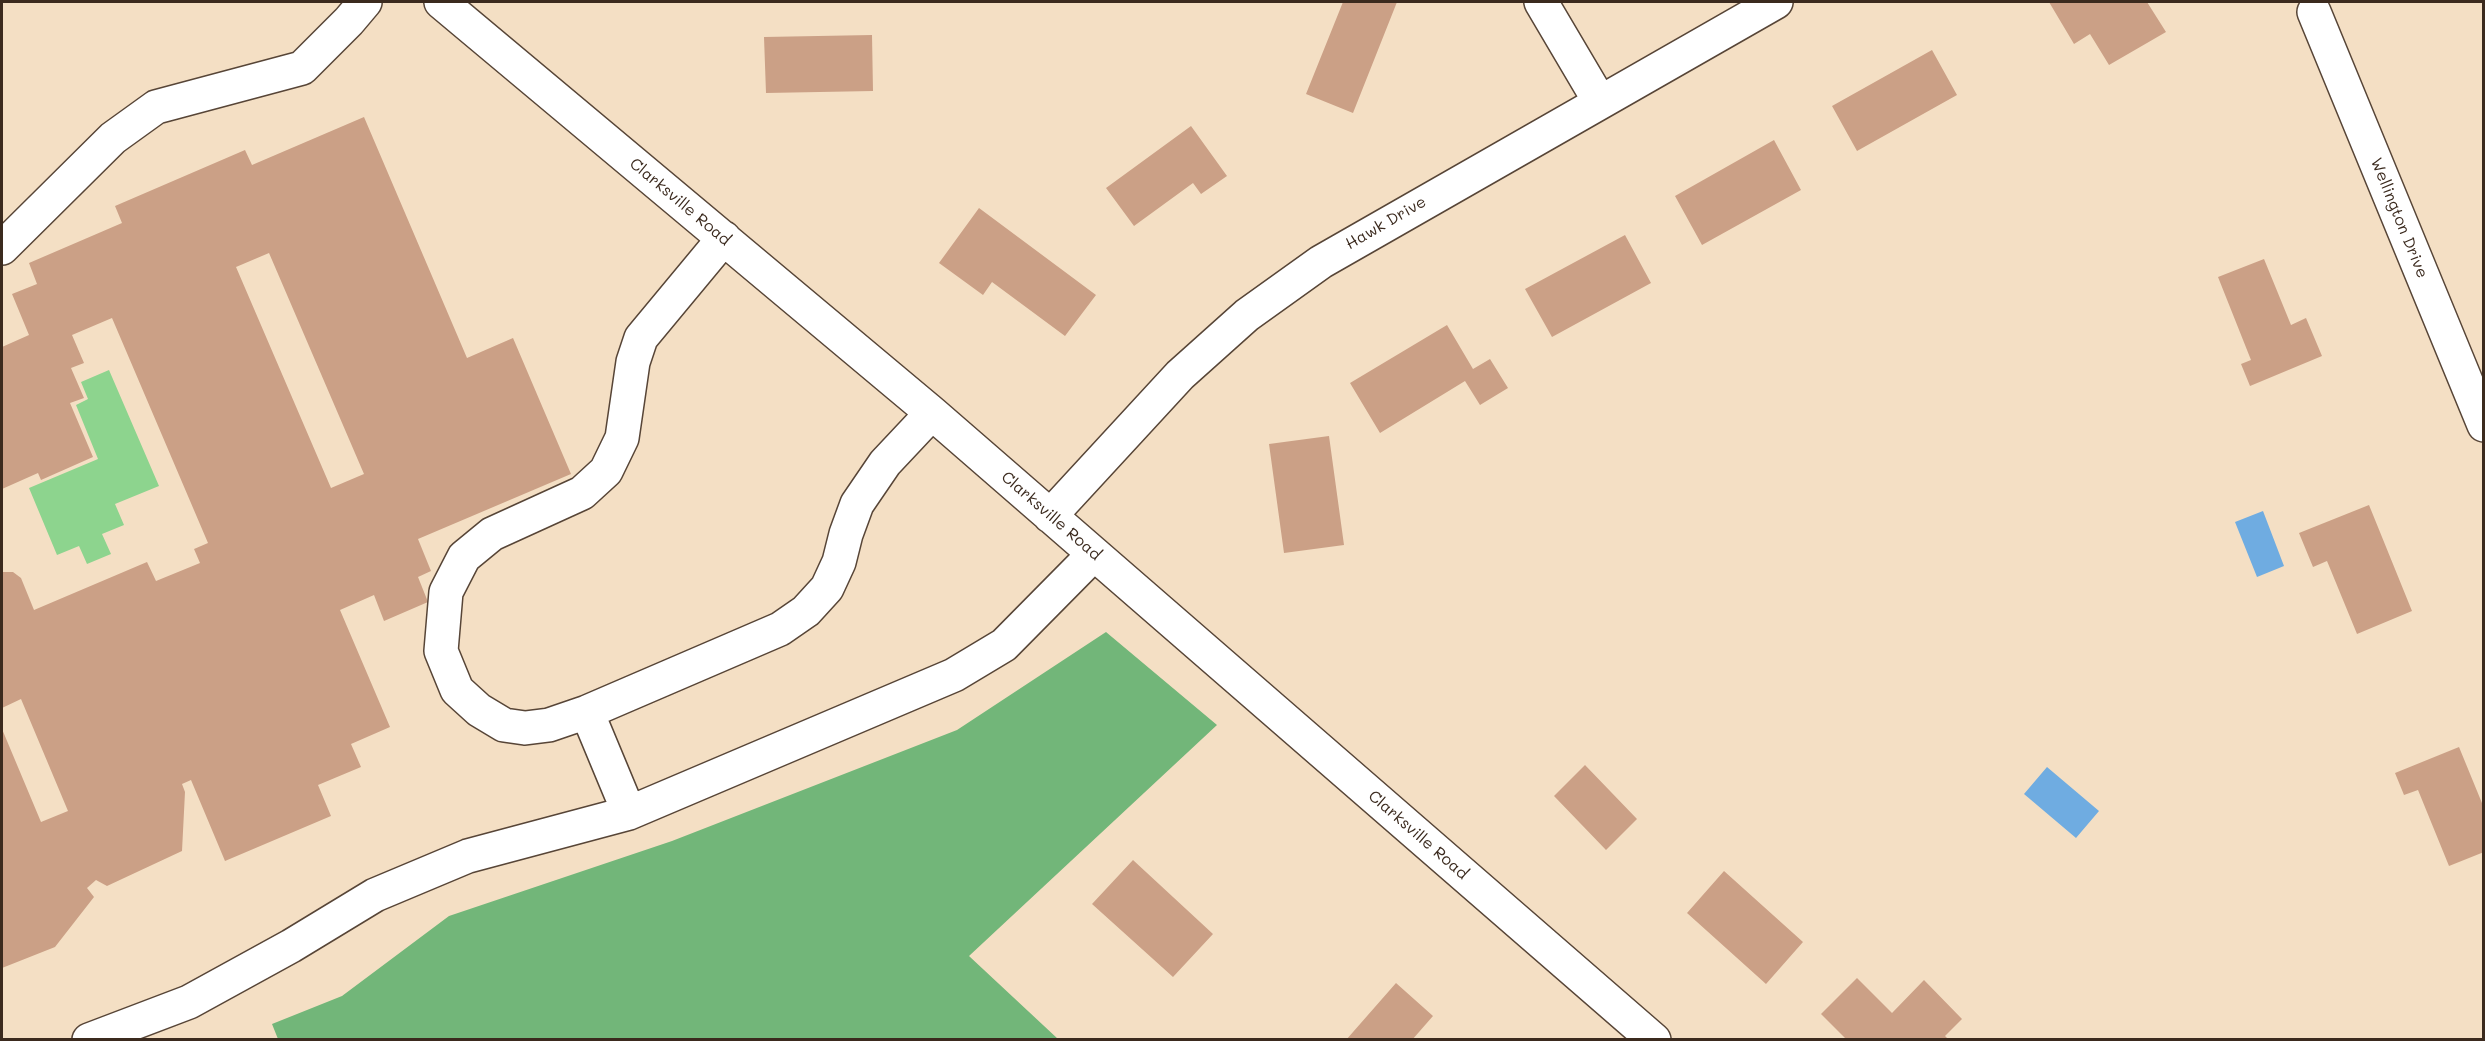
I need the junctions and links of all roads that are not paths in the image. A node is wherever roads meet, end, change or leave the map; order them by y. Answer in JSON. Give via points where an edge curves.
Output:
{"nodes":[{"id":1,"x":365,"y":2,"type":"edge"},
{"id":2,"x":441,"y":2,"type":"edge"},
{"id":3,"x":1541,"y":2,"type":"edge"},
{"id":4,"x":1776,"y":2,"type":"edge"},
{"id":5,"x":2314,"y":12,"type":"dead end"},
{"id":6,"x":1600,"y":102,"type":"junction"},
{"id":7,"x":724,"y":238,"type":"junction"},
{"id":8,"x":2,"y":248,"type":"edge"},
{"id":9,"x":932,"y":413,"type":"junction"},
{"id":10,"x":2484,"y":424,"type":"edge"},
{"id":11,"x":1050,"y":516,"type":"junction"},
{"id":12,"x":1094,"y":554,"type":"junction"},
{"id":13,"x":587,"y":712,"type":"junction"},
{"id":14,"x":629,"y":813,"type":"junction"},
{"id":15,"x":148,"y":1028,"type":"edge"},
{"id":16,"x":89,"y":1040,"type":"edge"},
{"id":17,"x":1654,"y":1040,"type":"edge"}],
"edges":[{"from":1,"to":8,"type":"street","via":[[302,68],[156,107],[113,138]]},
{"from":2,"to":7,"type":"street","name":"Clarksville Road"},
{"from":3,"to":6,"type":"street"},
{"from":4,"to":6,"type":"street","name":"Hawk Drive"},
{"from":5,"to":10,"type":"street","name":"Wellington Drive"},
{"from":6,"to":11,"type":"street","name":"Hawk Drive","via":[[1361,237],[1247,315],[1180,375]]},
{"from":7,"to":9,"type":"street","name":"Clarksville Road"},
{"from":7,"to":13,"type":"street","via":[[641,338],[633,362],[622,438],[606,471],[582,493],[492,534],[464,557],[446,592],[441,651],[457,690],[479,710],[504,725],[525,728],[549,725]]},
{"from":9,"to":11,"type":"street","name":"Clarksville Road"},
{"from":9,"to":13,"type":"street","via":[[885,463],[857,504],[827,588],[806,611],[780,629]]},
{"from":11,"to":12,"type":"street","name":"Clarksville Road"},
{"from":12,"to":14,"type":"street","via":[[1004,645],[954,675]]},
{"from":12,"to":17,"type":"street","name":"Clarksville Road"},
{"from":13,"to":14,"type":"street"},
{"from":14,"to":15,"type":"street","via":[[468,856],[375,895]]},
{"from":15,"to":16,"type":"street"}]}
